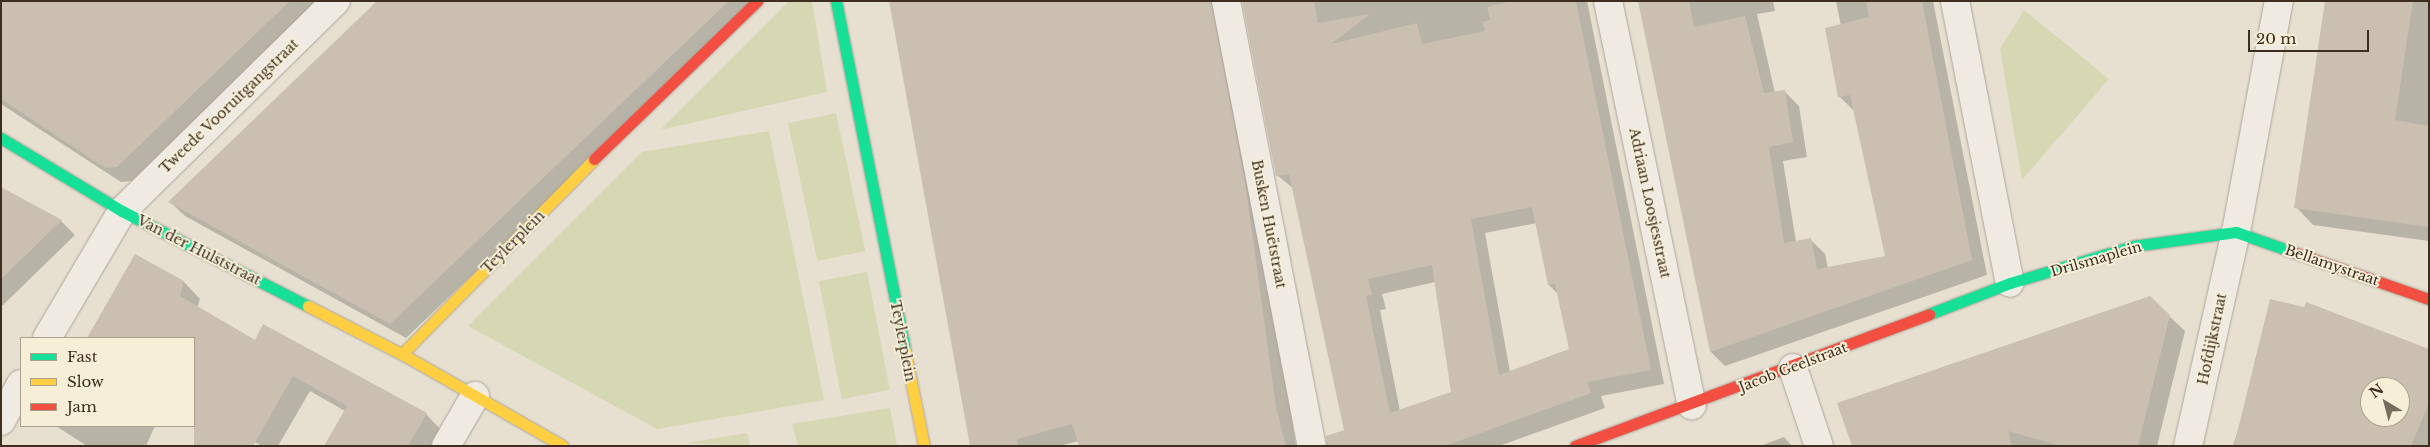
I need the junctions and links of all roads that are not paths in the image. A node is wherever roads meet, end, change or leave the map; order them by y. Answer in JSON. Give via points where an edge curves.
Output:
{"nodes":[{"id":1,"x":336,"y":1,"type":"edge"},
{"id":2,"x":757,"y":1,"type":"edge"},
{"id":3,"x":836,"y":1,"type":"edge"},
{"id":4,"x":1226,"y":1,"type":"edge"},
{"id":5,"x":1608,"y":1,"type":"edge"},
{"id":6,"x":1955,"y":1,"type":"edge"},
{"id":7,"x":2279,"y":1,"type":"edge"},
{"id":8,"x":1,"y":138,"type":"edge"},
{"id":9,"x":122,"y":211,"type":"junction"},
{"id":10,"x":2236,"y":232,"type":"junction"},
{"id":11,"x":2010,"y":283,"type":"junction"},
{"id":12,"x":2429,"y":299,"type":"edge"},
{"id":13,"x":48,"y":337,"type":"edge"},
{"id":14,"x":402,"y":354,"type":"junction"},
{"id":15,"x":1792,"y":368,"type":"junction"},
{"id":16,"x":20,"y":386,"type":"edge"},
{"id":17,"x":475,"y":396,"type":"junction"},
{"id":18,"x":1692,"y":406,"type":"junction"},
{"id":19,"x":1,"y":421,"type":"edge"},
{"id":20,"x":446,"y":446,"type":"edge"},
{"id":21,"x":563,"y":446,"type":"edge"},
{"id":22,"x":924,"y":446,"type":"edge"},
{"id":23,"x":1312,"y":446,"type":"edge"},
{"id":24,"x":1575,"y":446,"type":"edge"},
{"id":25,"x":1819,"y":446,"type":"edge"},
{"id":26,"x":2188,"y":446,"type":"edge"}],
"edges":[{"from":1,"to":9,"type":"street","name":"Tweede Vooruitgangstraat"},
{"from":2,"to":14,"type":"street","name":"Teylerplein","via":[[649,104]]},
{"from":3,"to":22,"type":"street","name":"Teylerplein"},
{"from":4,"to":23,"type":"street","name":"Busken Huëtstraat"},
{"from":5,"to":18,"type":"street","name":"Adriaan Loosjesstraat"},
{"from":6,"to":11,"type":"street"},
{"from":7,"to":10,"type":"street"},
{"from":8,"to":9,"type":"street","name":"Van der Hulststraat"},
{"from":9,"to":13,"type":"street","name":"Tweede Vooruitgangstraat"},
{"from":9,"to":14,"type":"street","name":"Van der Hulststraat"},
{"from":10,"to":11,"type":"street","name":"Drilsmaplein","via":[[2134,246]]},
{"from":10,"to":12,"type":"street","name":"Bellamystraat"},
{"from":10,"to":26,"type":"street","name":"Hofdijkstraat"},
{"from":11,"to":15,"type":"street","name":"Jacob Geelstraat"},
{"from":14,"to":17,"type":"street"},
{"from":15,"to":18,"type":"street","name":"Jacob Geelstraat"},
{"from":15,"to":25,"type":"street"},
{"from":16,"to":19,"type":"street"},
{"from":17,"to":20,"type":"street"},
{"from":17,"to":21,"type":"street"},
{"from":18,"to":24,"type":"street","name":"Jacob Geelstraat"}]}
